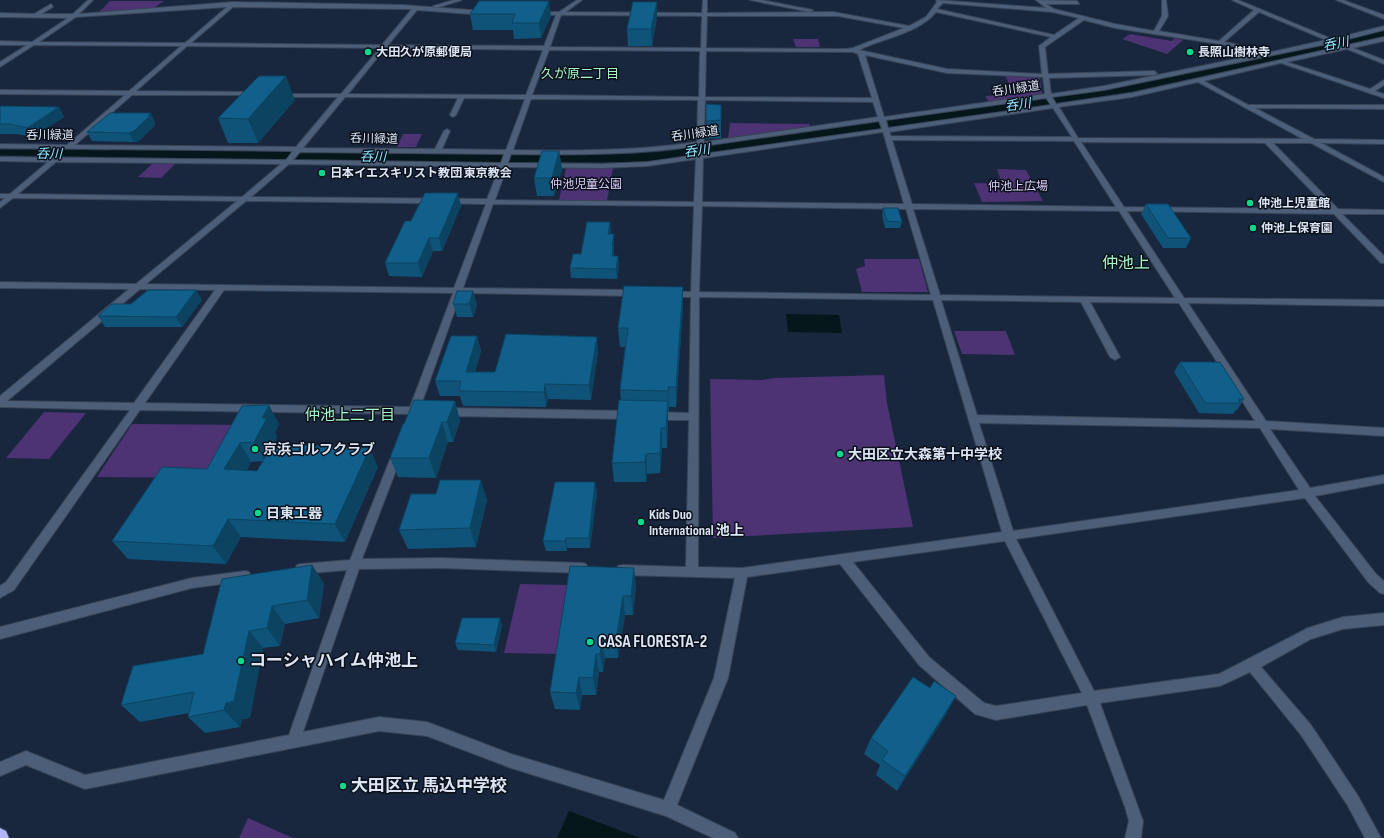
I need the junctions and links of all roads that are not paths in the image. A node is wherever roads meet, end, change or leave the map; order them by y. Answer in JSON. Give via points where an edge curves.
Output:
{"nodes":[{"id":1,"x":91,"y":0,"type":"edge"},
{"id":2,"x":237,"y":0,"type":"edge"},
{"id":3,"x":382,"y":0,"type":"edge"},
{"id":4,"x":460,"y":0,"type":"edge"},
{"id":5,"x":580,"y":0,"type":"edge"},
{"id":6,"x":705,"y":0,"type":"edge"},
{"id":7,"x":752,"y":0,"type":"edge"},
{"id":8,"x":934,"y":0,"type":"edge"},
{"id":9,"x":943,"y":0,"type":"edge"},
{"id":10,"x":1164,"y":0,"type":"edge"},
{"id":11,"x":1234,"y":0,"type":"edge"},
{"id":12,"x":1338,"y":0,"type":"edge"},
{"id":13,"x":1039,"y":1,"type":"edge"},
{"id":14,"x":1077,"y":3,"type":"dead end"},
{"id":15,"x":232,"y":5,"type":"junction"},
{"id":16,"x":51,"y":6,"type":"dead end"},
{"id":17,"x":391,"y":6,"type":"junction"},
{"id":18,"x":416,"y":8,"type":"junction"},
{"id":19,"x":431,"y":8,"type":"junction"},
{"id":20,"x":935,"y":10,"type":"junction"},
{"id":21,"x":1054,"y":10,"type":"junction"},
{"id":22,"x":1258,"y":10,"type":"junction"},
{"id":23,"x":493,"y":13,"type":"edge"},
{"id":24,"x":531,"y":13,"type":"edge"},
{"id":25,"x":559,"y":14,"type":"junction"},
{"id":26,"x":0,"y":15,"type":"edge"},
{"id":27,"x":7,"y":15,"type":"junction"},
{"id":28,"x":704,"y":15,"type":"junction"},
{"id":29,"x":838,"y":15,"type":"junction"},
{"id":30,"x":34,"y":16,"type":"junction"},
{"id":31,"x":74,"y":16,"type":"junction"},
{"id":32,"x":1384,"y":17,"type":"edge"},
{"id":33,"x":1084,"y":18,"type":"junction"},
{"id":34,"x":0,"y":20,"type":"edge"},
{"id":35,"x":912,"y":28,"type":"junction"},
{"id":36,"x":1384,"y":28,"type":"edge"},
{"id":37,"x":1155,"y":33,"type":"junction"},
{"id":38,"x":1056,"y":37,"type":"junction"},
{"id":39,"x":1384,"y":39,"type":"edge"},
{"id":40,"x":1332,"y":41,"type":"junction"},
{"id":41,"x":1220,"y":43,"type":"junction"},
{"id":42,"x":0,"y":44,"type":"edge"},
{"id":43,"x":33,"y":44,"type":"junction"},
{"id":44,"x":185,"y":45,"type":"junction"},
{"id":45,"x":384,"y":47,"type":"junction"},
{"id":46,"x":1345,"y":47,"type":"junction"},
{"id":47,"x":546,"y":48,"type":"junction"},
{"id":48,"x":704,"y":50,"type":"junction"},
{"id":49,"x":854,"y":50,"type":"junction"},
{"id":50,"x":860,"y":53,"type":"junction"},
{"id":51,"x":1263,"y":55,"type":"junction"},
{"id":52,"x":1280,"y":61,"type":"junction"},
{"id":53,"x":1384,"y":62,"type":"edge"},
{"id":54,"x":0,"y":66,"type":"edge"},
{"id":55,"x":1177,"y":72,"type":"junction"},
{"id":56,"x":1045,"y":76,"type":"junction"},
{"id":57,"x":1200,"y":80,"type":"junction"},
{"id":58,"x":1384,"y":82,"type":"edge"},
{"id":59,"x":0,"y":92,"type":"edge"},
{"id":60,"x":1370,"y":92,"type":"junction"},
{"id":61,"x":129,"y":94,"type":"junction"},
{"id":62,"x":260,"y":94,"type":"edge"},
{"id":63,"x":276,"y":94,"type":"edge"},
{"id":64,"x":343,"y":95,"type":"junction"},
{"id":65,"x":462,"y":96,"type":"junction"},
{"id":66,"x":1048,"y":96,"type":"junction"},
{"id":67,"x":1384,"y":96,"type":"edge"},
{"id":68,"x":527,"y":97,"type":"junction"},
{"id":69,"x":702,"y":99,"type":"junction"},
{"id":70,"x":876,"y":100,"type":"junction"},
{"id":71,"x":1053,"y":106,"type":"junction"},
{"id":72,"x":1248,"y":106,"type":"junction"},
{"id":73,"x":1384,"y":107,"type":"edge"},
{"id":74,"x":453,"y":115,"type":"dead end"},
{"id":75,"x":882,"y":119,"type":"junction"},
{"id":76,"x":447,"y":131,"type":"dead end"},
{"id":77,"x":886,"y":133,"type":"junction"},
{"id":78,"x":1076,"y":139,"type":"junction"},
{"id":79,"x":1267,"y":141,"type":"junction"},
{"id":80,"x":1315,"y":142,"type":"junction"},
{"id":81,"x":1384,"y":142,"type":"edge"},
{"id":82,"x":699,"y":145,"type":"junction"},
{"id":83,"x":0,"y":146,"type":"edge"},
{"id":84,"x":68,"y":147,"type":"junction"},
{"id":85,"x":298,"y":150,"type":"junction"},
{"id":86,"x":438,"y":151,"type":"junction"},
{"id":87,"x":508,"y":152,"type":"junction"},
{"id":88,"x":699,"y":157,"type":"junction"},
{"id":89,"x":0,"y":159,"type":"edge"},
{"id":90,"x":54,"y":159,"type":"junction"},
{"id":91,"x":288,"y":161,"type":"junction"},
{"id":92,"x":504,"y":164,"type":"junction"},
{"id":93,"x":1384,"y":180,"type":"edge"},
{"id":94,"x":0,"y":196,"type":"edge"},
{"id":95,"x":11,"y":196,"type":"junction"},
{"id":96,"x":244,"y":199,"type":"junction"},
{"id":97,"x":490,"y":201,"type":"junction"},
{"id":98,"x":697,"y":204,"type":"junction"},
{"id":99,"x":909,"y":205,"type":"junction"},
{"id":100,"x":0,"y":206,"type":"edge"},
{"id":101,"x":1121,"y":208,"type":"junction"},
{"id":102,"x":1335,"y":212,"type":"junction"},
{"id":103,"x":1384,"y":212,"type":"edge"},
{"id":104,"x":1384,"y":261,"type":"edge"},
{"id":105,"x":0,"y":285,"type":"edge"},
{"id":106,"x":137,"y":287,"type":"junction"},
{"id":107,"x":221,"y":288,"type":"junction"},
{"id":108,"x":458,"y":288,"type":"junction"},
{"id":109,"x":645,"y":294,"type":"edge"},
{"id":110,"x":661,"y":294,"type":"edge"},
{"id":111,"x":695,"y":294,"type":"junction"},
{"id":112,"x":937,"y":297,"type":"junction"},
{"id":113,"x":1084,"y":299,"type":"junction"},
{"id":114,"x":1181,"y":300,"type":"junction"},
{"id":115,"x":1384,"y":303,"type":"edge"},
{"id":116,"x":1115,"y":357,"type":"dead end"},
{"id":117,"x":0,"y":403,"type":"edge"},
{"id":118,"x":136,"y":407,"type":"junction"},
{"id":119,"x":413,"y":411,"type":"junction"},
{"id":120,"x":693,"y":416,"type":"junction"},
{"id":121,"x":974,"y":420,"type":"junction"},
{"id":122,"x":408,"y":424,"type":"edge"},
{"id":123,"x":1261,"y":424,"type":"junction"},
{"id":124,"x":1384,"y":432,"type":"edge"},
{"id":125,"x":400,"y":444,"type":"edge"},
{"id":126,"x":1384,"y":479,"type":"edge"},
{"id":127,"x":1307,"y":493,"type":"junction"},
{"id":128,"x":1009,"y":537,"type":"junction"},
{"id":129,"x":844,"y":560,"type":"junction"},
{"id":130,"x":355,"y":563,"type":"junction"},
{"id":131,"x":591,"y":569,"type":"edge"},
{"id":132,"x":607,"y":569,"type":"edge"},
{"id":133,"x":293,"y":570,"type":"edge"},
{"id":134,"x":692,"y":572,"type":"junction"},
{"id":135,"x":742,"y":574,"type":"junction"},
{"id":136,"x":254,"y":575,"type":"edge"},
{"id":137,"x":1384,"y":589,"type":"edge"},
{"id":138,"x":0,"y":593,"type":"edge"},
{"id":139,"x":1384,"y":619,"type":"edge"},
{"id":140,"x":0,"y":633,"type":"edge"},
{"id":141,"x":1252,"y":665,"type":"junction"},
{"id":142,"x":1091,"y":698,"type":"junction"},
{"id":143,"x":293,"y":742,"type":"junction"},
{"id":144,"x":0,"y":769,"type":"edge"},
{"id":145,"x":668,"y":809,"type":"junction"},
{"id":146,"x":730,"y":838,"type":"edge"},
{"id":147,"x":1133,"y":838,"type":"edge"},
{"id":148,"x":1373,"y":838,"type":"edge"}],
"edges":[{"from":1,"to":31,"type":"street"},
{"from":2,"to":15,"type":"street"},
{"from":3,"to":17,"type":"street"},
{"from":4,"to":19,"type":"street"},
{"from":5,"to":25,"type":"street"},
{"from":6,"to":28,"type":"street"},
{"from":7,"to":29,"type":"street"},
{"from":8,"to":9,"type":"street"},
{"from":9,"to":20,"type":"street"},
{"from":9,"to":21,"type":"street"},
{"from":10,"to":37,"type":"street","via":[[1165,16]]},
{"from":11,"to":22,"type":"street"},
{"from":12,"to":32,"type":"street"},
{"from":13,"to":14,"type":"street"},
{"from":13,"to":21,"type":"street"},
{"from":15,"to":17,"type":"street"},
{"from":15,"to":31,"type":"street"},
{"from":15,"to":44,"type":"street"},
{"from":16,"to":30,"type":"street"},
{"from":17,"to":18,"type":"street"},
{"from":18,"to":19,"type":"street"},
{"from":18,"to":45,"type":"street"},
{"from":19,"to":23,"type":"street"},
{"from":20,"to":35,"type":"street","via":[[930,17]]},
{"from":20,"to":38,"type":"street"},
{"from":21,"to":33,"type":"street"},
{"from":22,"to":40,"type":"street"},
{"from":22,"to":41,"type":"street"},
{"from":24,"to":25,"type":"street"},
{"from":25,"to":28,"type":"street"},
{"from":25,"to":47,"type":"street"},
{"from":26,"to":27,"type":"street"},
{"from":27,"to":30,"type":"street"},
{"from":27,"to":34,"type":"street"},
{"from":28,"to":29,"type":"street"},
{"from":28,"to":48,"type":"street"},
{"from":29,"to":35,"type":"street"},
{"from":30,"to":31,"type":"street"},
{"from":31,"to":43,"type":"street"},
{"from":33,"to":37,"type":"street"},
{"from":33,"to":38,"type":"street"},
{"from":35,"to":49,"type":"street"},
{"from":36,"to":40,"type":"street","name":"呑川緑道"},
{"from":37,"to":41,"type":"street"},
{"from":38,"to":56,"type":"street","via":[[1042,46]]},
{"from":39,"to":46,"type":"street"},
{"from":40,"to":46,"type":"street"},
{"from":40,"to":51,"type":"street","name":"呑川緑道"},
{"from":41,"to":51,"type":"street"},
{"from":42,"to":43,"type":"street"},
{"from":43,"to":44,"type":"street"},
{"from":43,"to":54,"type":"street"},
{"from":44,"to":45,"type":"street"},
{"from":44,"to":61,"type":"street"},
{"from":45,"to":47,"type":"street"},
{"from":45,"to":64,"type":"street"},
{"from":46,"to":52,"type":"street"},
{"from":46,"to":53,"type":"street"},
{"from":47,"to":48,"type":"street"},
{"from":47,"to":68,"type":"street"},
{"from":48,"to":49,"type":"street"},
{"from":48,"to":69,"type":"street"},
{"from":49,"to":50,"type":"street"},
{"from":50,"to":56,"type":"street","via":[[947,71]]},
{"from":50,"to":70,"type":"street"},
{"from":51,"to":52,"type":"street"},
{"from":51,"to":55,"type":"street","name":"呑川緑道"},
{"from":52,"to":57,"type":"street"},
{"from":52,"to":60,"type":"street"},
{"from":55,"to":56,"type":"street"},
{"from":55,"to":66,"type":"street","name":"呑川緑道","via":[[1104,88]]},
{"from":56,"to":66,"type":"street"},
{"from":57,"to":71,"type":"street","via":[[1132,95]]},
{"from":57,"to":72,"type":"street"},
{"from":58,"to":60,"type":"street"},
{"from":59,"to":61,"type":"street"},
{"from":60,"to":67,"type":"street"},
{"from":61,"to":62,"type":"street"},
{"from":61,"to":84,"type":"street"},
{"from":63,"to":64,"type":"street"},
{"from":64,"to":65,"type":"street"},
{"from":64,"to":85,"type":"street"},
{"from":65,"to":68,"type":"street"},
{"from":65,"to":74,"type":"street"},
{"from":66,"to":71,"type":"street"},
{"from":66,"to":75,"type":"street","name":"呑川緑道"},
{"from":68,"to":69,"type":"street"},
{"from":68,"to":87,"type":"street"},
{"from":69,"to":70,"type":"street"},
{"from":69,"to":82,"type":"street"},
{"from":70,"to":75,"type":"street"},
{"from":71,"to":77,"type":"street"},
{"from":71,"to":78,"type":"street"},
{"from":72,"to":73,"type":"street"},
{"from":72,"to":80,"type":"street"},
{"from":75,"to":77,"type":"street"},
{"from":75,"to":82,"type":"street","name":"呑川緑道"},
{"from":76,"to":86,"type":"street"},
{"from":77,"to":78,"type":"street"},
{"from":77,"to":88,"type":"street"},
{"from":77,"to":99,"type":"street"},
{"from":78,"to":79,"type":"street"},
{"from":78,"to":101,"type":"street"},
{"from":79,"to":80,"type":"street"},
{"from":79,"to":102,"type":"street"},
{"from":80,"to":81,"type":"street"},
{"from":80,"to":93,"type":"street"},
{"from":82,"to":87,"type":"street","name":"呑川緑道","via":[[629,152]]},
{"from":82,"to":88,"type":"street"},
{"from":83,"to":84,"type":"street","name":"呑川緑道"},
{"from":84,"to":85,"type":"street","name":"呑川緑道"},
{"from":84,"to":90,"type":"street"},
{"from":85,"to":86,"type":"street","name":"呑川緑道"},
{"from":85,"to":91,"type":"street"},
{"from":86,"to":87,"type":"street","name":"呑川緑道"},
{"from":87,"to":92,"type":"street"},
{"from":88,"to":92,"type":"street","via":[[648,164],[601,166]]},
{"from":88,"to":98,"type":"street"},
{"from":89,"to":90,"type":"street"},
{"from":90,"to":91,"type":"street"},
{"from":90,"to":95,"type":"street"},
{"from":91,"to":92,"type":"street"},
{"from":91,"to":96,"type":"street"},
{"from":92,"to":97,"type":"street"},
{"from":94,"to":95,"type":"street"},
{"from":95,"to":96,"type":"street"},
{"from":95,"to":100,"type":"street"},
{"from":96,"to":97,"type":"street"},
{"from":96,"to":106,"type":"street"},
{"from":97,"to":98,"type":"street"},
{"from":97,"to":108,"type":"street"},
{"from":98,"to":99,"type":"street"},
{"from":98,"to":111,"type":"street"},
{"from":99,"to":101,"type":"street"},
{"from":99,"to":112,"type":"street"},
{"from":101,"to":102,"type":"street"},
{"from":101,"to":114,"type":"street"},
{"from":102,"to":103,"type":"street"},
{"from":102,"to":104,"type":"street"},
{"from":105,"to":106,"type":"street"},
{"from":106,"to":107,"type":"street"},
{"from":106,"to":117,"type":"street"},
{"from":107,"to":108,"type":"street"},
{"from":107,"to":118,"type":"street"},
{"from":108,"to":109,"type":"street"},
{"from":108,"to":119,"type":"street"},
{"from":110,"to":111,"type":"street"},
{"from":111,"to":112,"type":"street"},
{"from":111,"to":120,"type":"street"},
{"from":112,"to":113,"type":"street"},
{"from":112,"to":121,"type":"street"},
{"from":113,"to":114,"type":"street"},
{"from":113,"to":116,"type":"street"},
{"from":114,"to":115,"type":"street"},
{"from":114,"to":123,"type":"street"},
{"from":117,"to":118,"type":"street"},
{"from":118,"to":119,"type":"street"},
{"from":118,"to":138,"type":"street","via":[[10,586]]},
{"from":119,"to":120,"type":"street"},
{"from":119,"to":122,"type":"street"},
{"from":120,"to":134,"type":"street"},
{"from":121,"to":123,"type":"street"},
{"from":121,"to":128,"type":"street"},
{"from":123,"to":124,"type":"street"},
{"from":123,"to":127,"type":"street"},
{"from":125,"to":130,"type":"street"},
{"from":126,"to":127,"type":"street"},
{"from":127,"to":128,"type":"street"},
{"from":127,"to":137,"type":"street","via":[[1372,578]]},
{"from":128,"to":129,"type":"street"},
{"from":128,"to":142,"type":"street"},
{"from":129,"to":135,"type":"street"},
{"from":129,"to":142,"type":"street","via":[[924,660],[980,709],[996,713]]},
{"from":130,"to":131,"type":"street","via":[[490,563]]},
{"from":130,"to":133,"type":"street"},
{"from":130,"to":143,"type":"street"},
{"from":132,"to":134,"type":"street"},
{"from":134,"to":135,"type":"street"},
{"from":135,"to":145,"type":"street","via":[[721,678]]},
{"from":136,"to":140,"type":"street","via":[[192,583]]},
{"from":139,"to":141,"type":"street","via":[[1343,623],[1308,634]]},
{"from":141,"to":142,"type":"street","via":[[1220,680]]},
{"from":141,"to":148,"type":"street","via":[[1306,730],[1353,801]]},
{"from":142,"to":147,"type":"street","via":[[1132,807],[1136,821]]},
{"from":143,"to":144,"type":"street","via":[[85,782],[26,758]]},
{"from":143,"to":145,"type":"street","via":[[379,724],[427,729],[511,761]]},
{"from":145,"to":146,"type":"street"}]}
